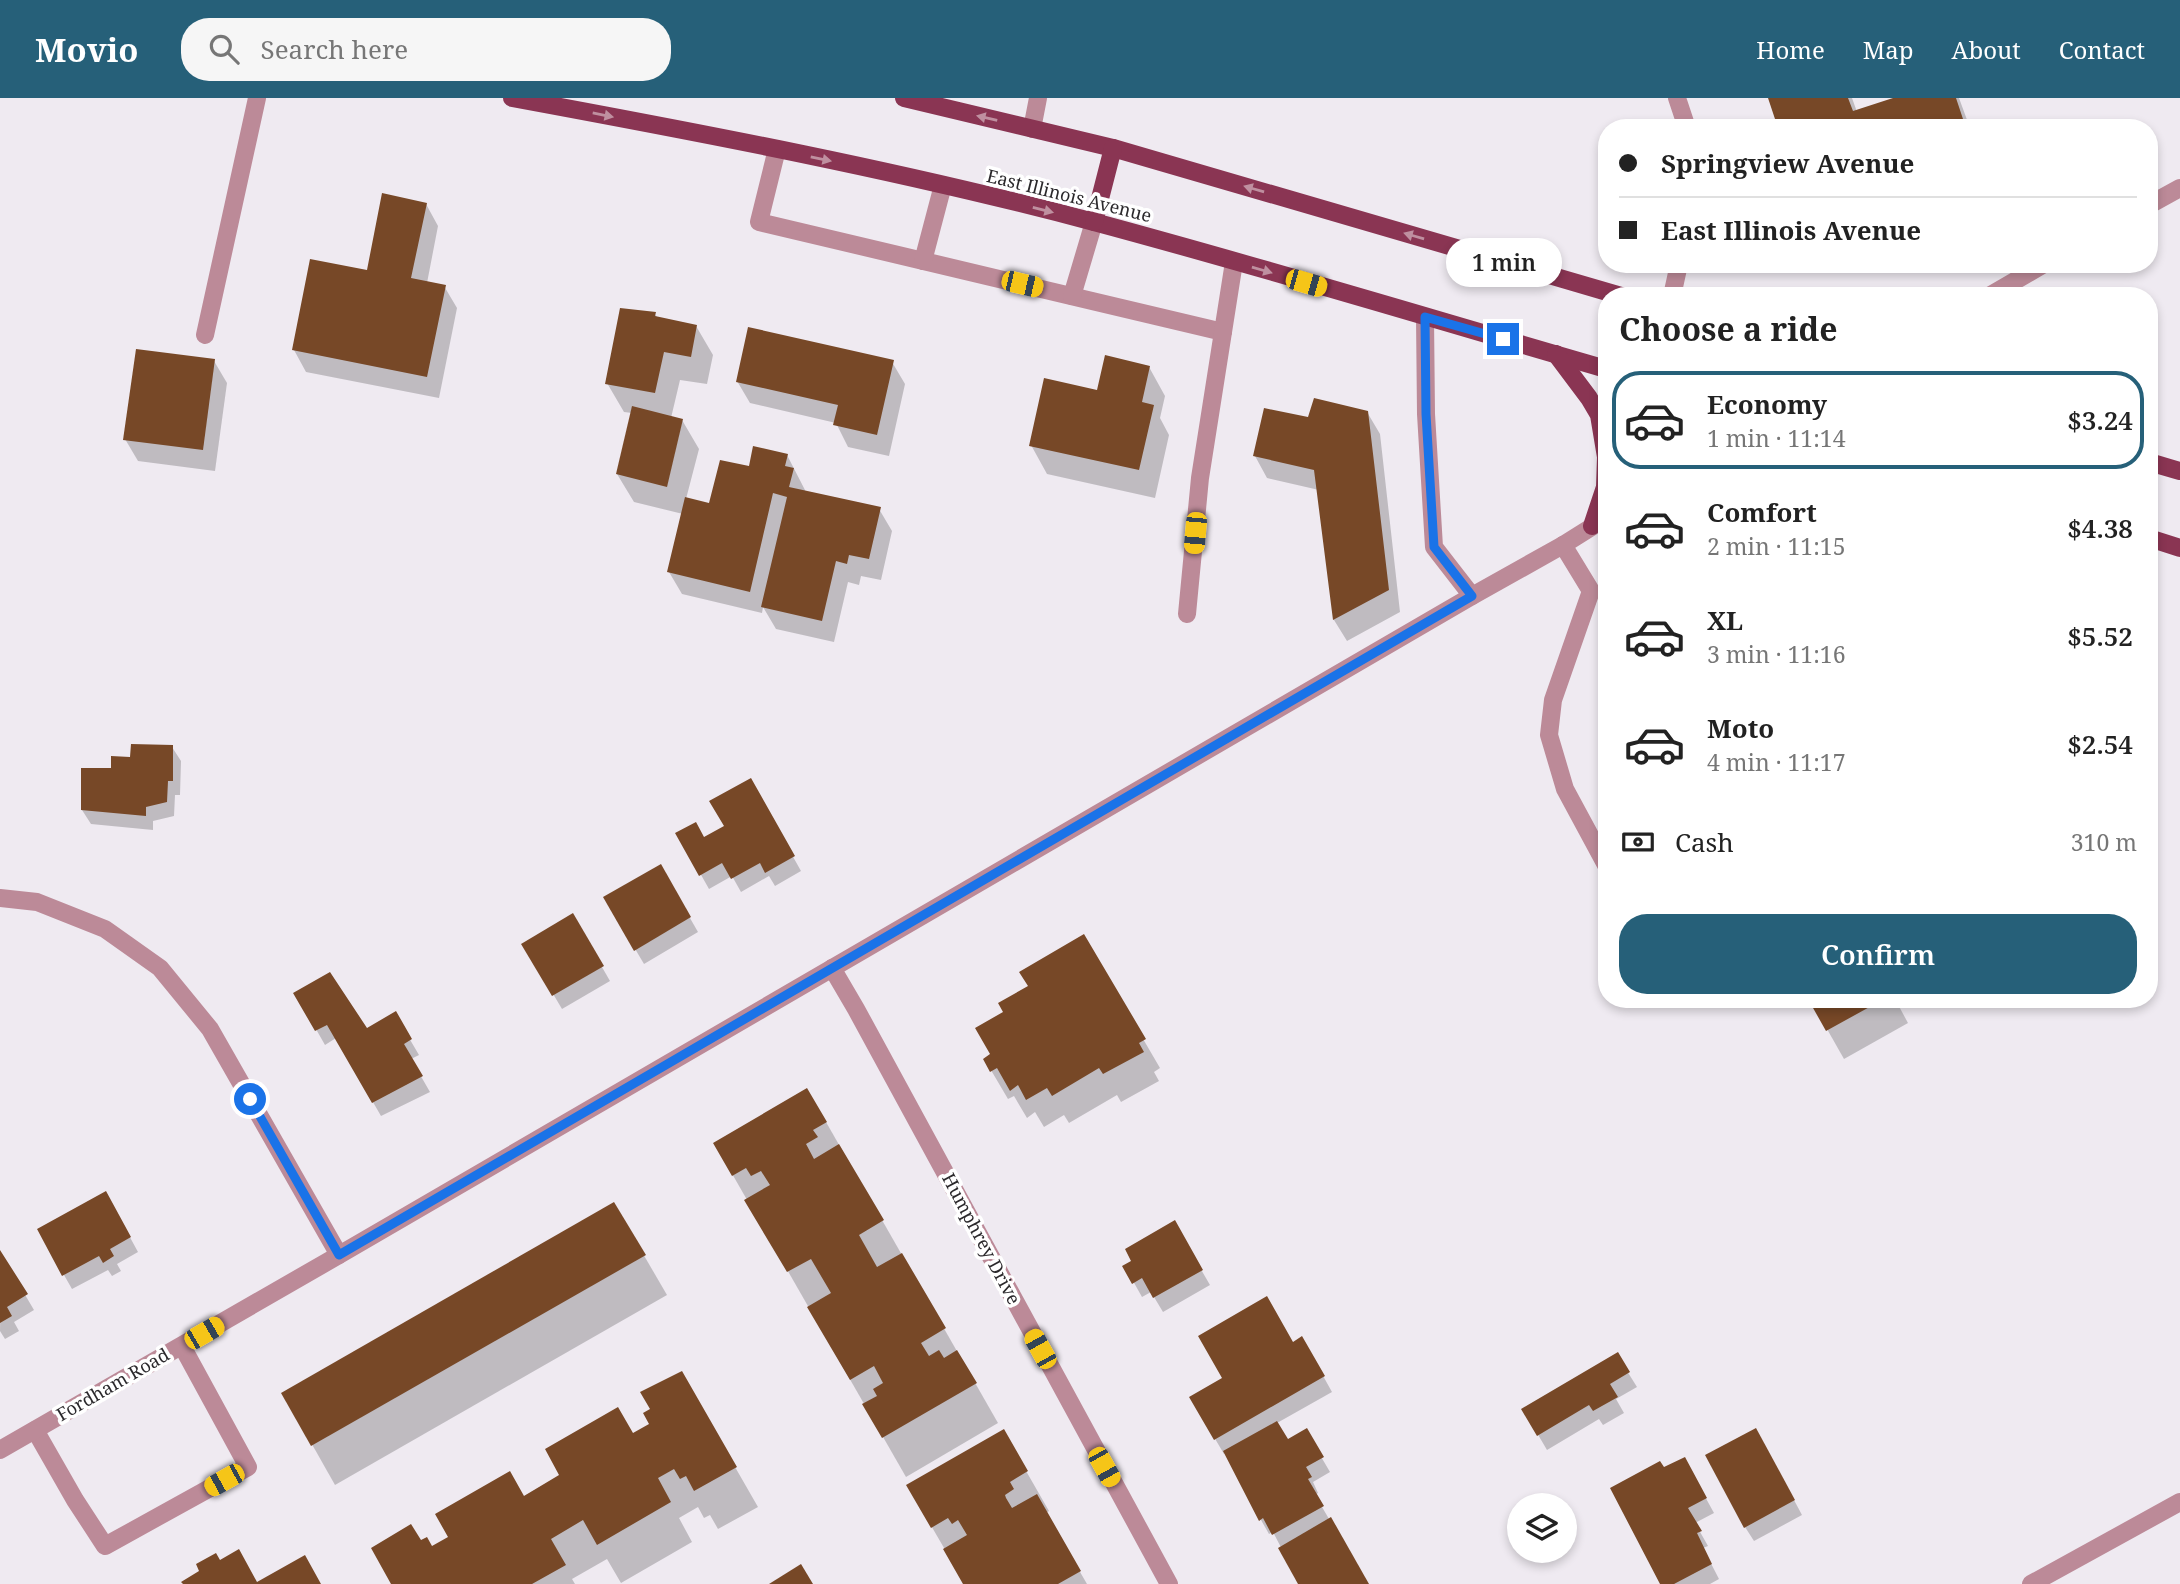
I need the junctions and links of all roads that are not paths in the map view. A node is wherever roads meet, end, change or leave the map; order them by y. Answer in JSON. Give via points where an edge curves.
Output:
{"nodes":[{"id":1,"x":257,"y":98,"type":"edge"},
{"id":2,"x":512,"y":98,"type":"edge"},
{"id":3,"x":904,"y":98,"type":"edge"},
{"id":4,"x":1038,"y":98,"type":"edge"},
{"id":5,"x":1676,"y":98,"type":"edge"},
{"id":6,"x":1684,"y":119,"type":"edge"},
{"id":7,"x":1032,"y":129,"type":"junction"},
{"id":8,"x":1113,"y":148,"type":"junction"},
{"id":9,"x":776,"y":149,"type":"junction"},
{"id":10,"x":943,"y":185,"type":"junction"},
{"id":11,"x":2180,"y":188,"type":"edge"},
{"id":12,"x":2158,"y":200,"type":"edge"},
{"id":13,"x":1094,"y":222,"type":"junction"},
{"id":14,"x":923,"y":261,"type":"junction"},
{"id":15,"x":1234,"y":262,"type":"junction"},
{"id":16,"x":2029,"y":273,"type":"edge"},
{"id":17,"x":2005,"y":287,"type":"edge"},
{"id":18,"x":1598,"y":289,"type":"edge"},
{"id":19,"x":1072,"y":296,"type":"junction"},
{"id":20,"x":1425,"y":317,"type":"junction"},
{"id":21,"x":1223,"y":332,"type":"junction"},
{"id":22,"x":205,"y":335,"type":"dead end"},
{"id":23,"x":1556,"y":354,"type":"junction"},
{"id":24,"x":1598,"y":367,"type":"edge"},
{"id":25,"x":1598,"y":413,"type":"edge"},
{"id":26,"x":2158,"y":465,"type":"edge"},
{"id":27,"x":2180,"y":471,"type":"edge"},
{"id":28,"x":1598,"y":523,"type":"edge"},
{"id":29,"x":2158,"y":541,"type":"edge"},
{"id":30,"x":1563,"y":545,"type":"junction"},
{"id":31,"x":2180,"y":548,"type":"edge"},
{"id":32,"x":1472,"y":596,"type":"junction"},
{"id":33,"x":1187,"y":614,"type":"dead end"},
{"id":34,"x":1598,"y":850,"type":"edge"},
{"id":35,"x":0,"y":898,"type":"edge"},
{"id":36,"x":832,"y":968,"type":"junction"},
{"id":37,"x":339,"y":1255,"type":"junction"},
{"id":38,"x":182,"y":1346,"type":"junction"},
{"id":39,"x":35,"y":1430,"type":"junction"},
{"id":40,"x":0,"y":1450,"type":"edge"},
{"id":41,"x":2180,"y":1502,"type":"edge"},
{"id":42,"x":1168,"y":1584,"type":"edge"},
{"id":43,"x":2031,"y":1584,"type":"edge"}],
"edges":[{"from":1,"to":22,"type":"street"},
{"from":2,"to":9,"type":"main road","name":"East Illinois Avenue","one_way":true},
{"from":7,"to":3,"type":"main road","one_way":true},
{"from":4,"to":7,"type":"street"},
{"from":5,"to":6,"type":"street"},
{"from":7,"to":8,"type":"main road"},
{"from":8,"to":13,"type":"main road"},
{"from":18,"to":8,"type":"main road","one_way":true},
{"from":9,"to":10,"type":"main road","name":"East Illinois Avenue","one_way":true},
{"from":9,"to":14,"type":"street","via":[[760,222]]},
{"from":10,"to":13,"type":"main road","name":"East Illinois Avenue","one_way":true},
{"from":10,"to":14,"type":"street"},
{"from":11,"to":12,"type":"street"},
{"from":13,"to":15,"type":"main road","name":"East Illinois Avenue"},
{"from":13,"to":19,"type":"street"},
{"from":14,"to":19,"type":"street"},
{"from":15,"to":20,"type":"main road","name":"East Illinois Avenue","one_way":true},
{"from":15,"to":21,"type":"street"},
{"from":16,"to":17,"type":"street"},
{"from":19,"to":21,"type":"street"},
{"from":20,"to":23,"type":"main road","name":"East Illinois Avenue"},
{"from":20,"to":32,"type":"street","via":[[1434,547]]},
{"from":21,"to":33,"type":"street","via":[[1200,478]]},
{"from":23,"to":24,"type":"main road","name":"East Illinois Avenue"},
{"from":23,"to":25,"type":"main road"},
{"from":26,"to":27,"type":"main road"},
{"from":28,"to":30,"type":"street","name":"Fordham Road"},
{"from":29,"to":31,"type":"main road"},
{"from":30,"to":32,"type":"street","name":"Fordham Road"},
{"from":30,"to":34,"type":"street","via":[[1591,591],[1553,701],[1549,735],[1565,789]]},
{"from":32,"to":36,"type":"street","name":"Fordham Road"},
{"from":35,"to":37,"type":"street","via":[[37,902],[105,929],[160,968],[210,1029]]},
{"from":36,"to":37,"type":"street","name":"Fordham Road"},
{"from":36,"to":42,"type":"street","name":"Humphrey Drive"},
{"from":37,"to":38,"type":"street","name":"Fordham Road"},
{"from":38,"to":39,"type":"street","name":"Fordham Road"},
{"from":38,"to":39,"type":"street","via":[[248,1467],[105,1546]]},
{"from":39,"to":40,"type":"street","name":"Fordham Road"},
{"from":41,"to":43,"type":"street"}]}
